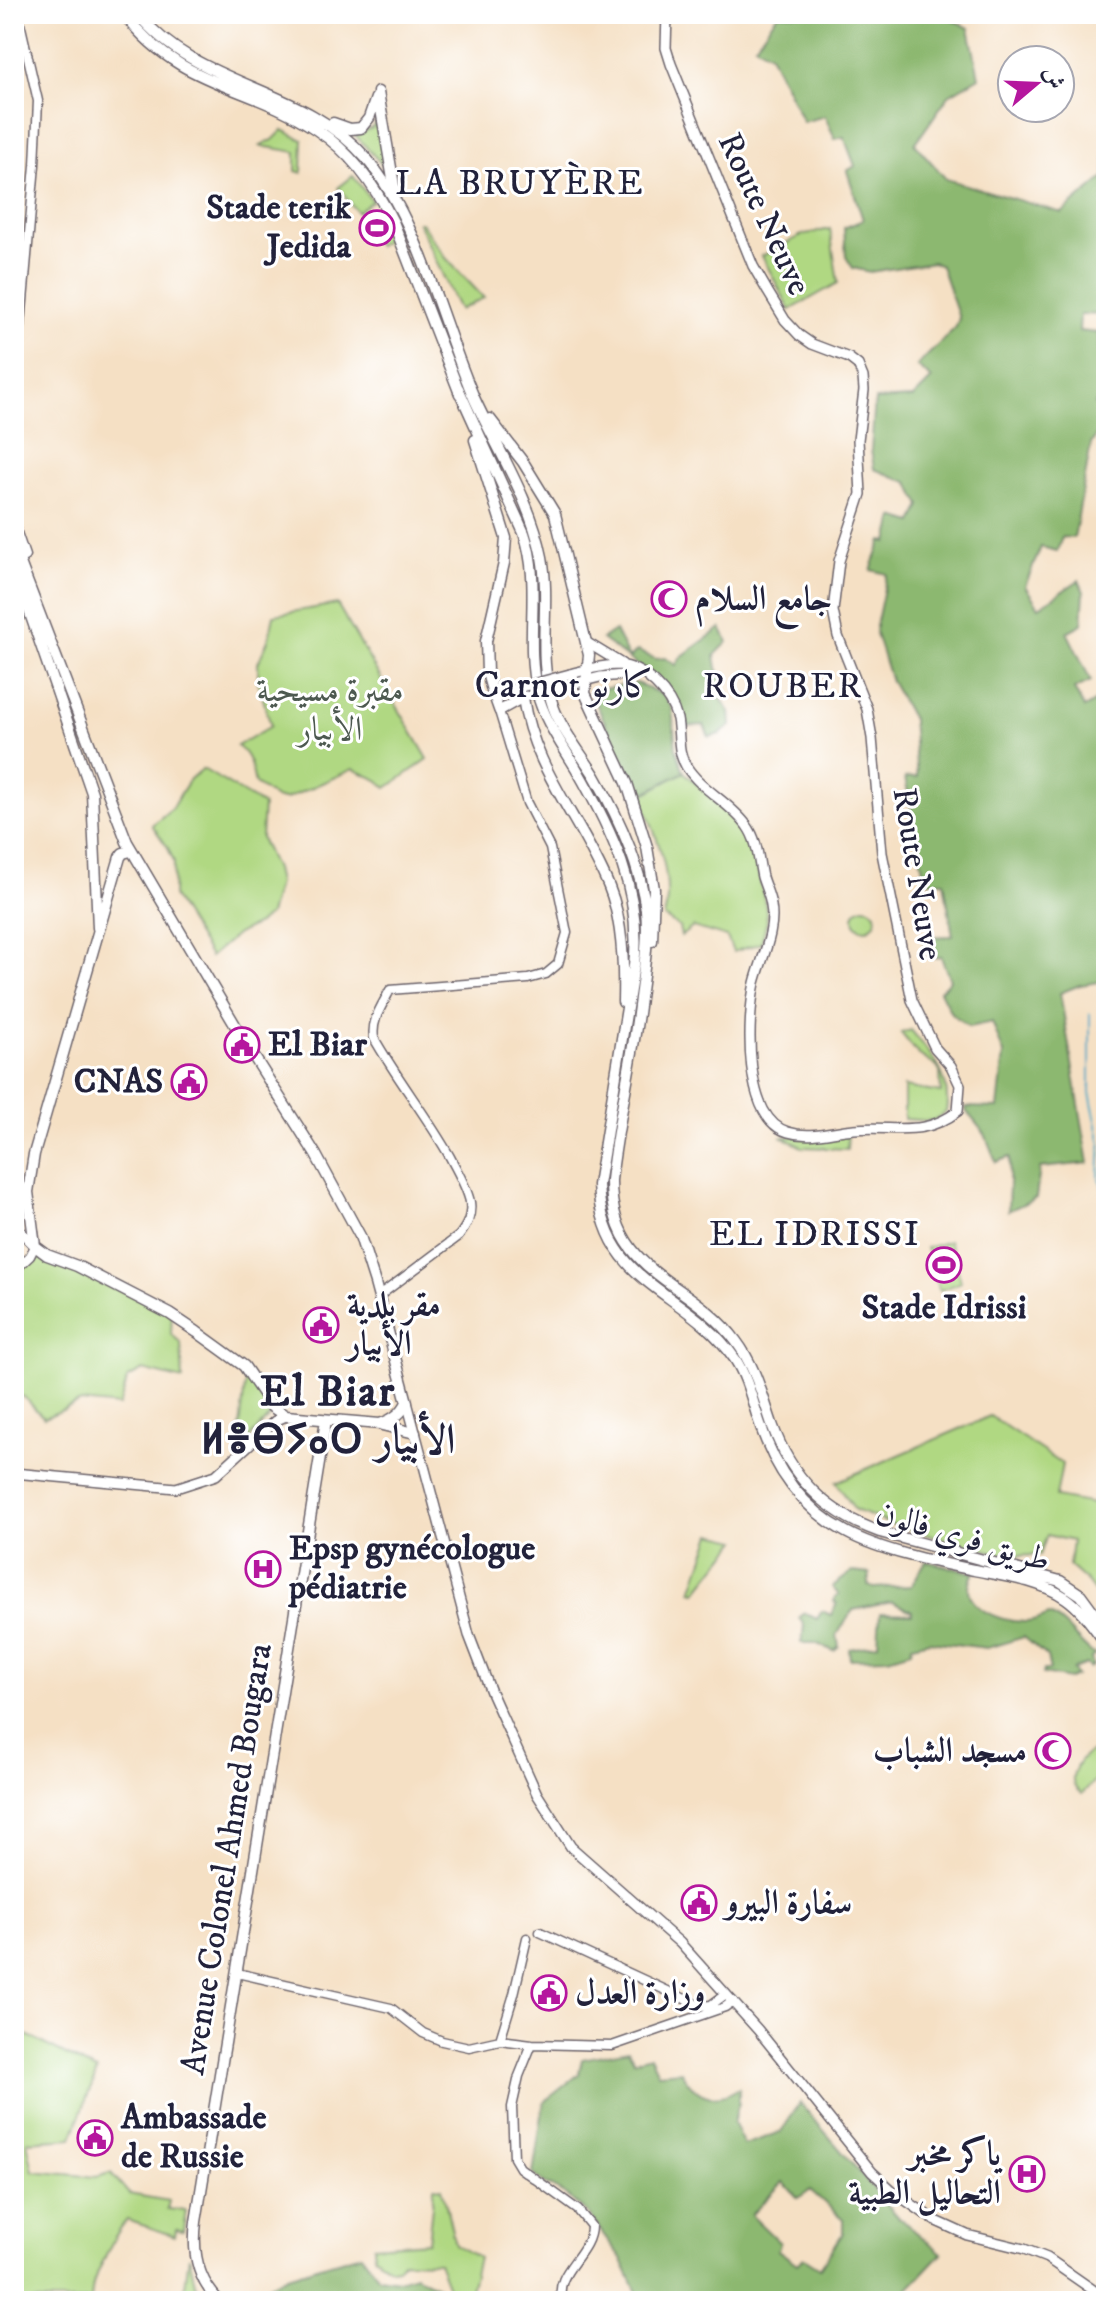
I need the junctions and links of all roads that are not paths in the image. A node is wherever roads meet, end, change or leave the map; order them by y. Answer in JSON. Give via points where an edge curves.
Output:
{"nodes":[{"id":1,"x":18,"y":14,"type":"edge"},
{"id":2,"x":124,"y":14,"type":"edge"},
{"id":3,"x":138,"y":14,"type":"edge"},
{"id":4,"x":667,"y":14,"type":"edge"},
{"id":5,"x":315,"y":115,"type":"junction"},
{"id":6,"x":406,"y":223,"type":"junction"},
{"id":7,"x":14,"y":353,"type":"edge"},
{"id":8,"x":464,"y":372,"type":"junction"},
{"id":9,"x":458,"y":388,"type":"junction"},
{"id":10,"x":14,"y":527,"type":"edge"},
{"id":11,"x":14,"y":547,"type":"edge"},
{"id":12,"x":14,"y":567,"type":"edge"},
{"id":13,"x":14,"y":579,"type":"edge"},
{"id":14,"x":27,"y":581,"type":"junction"},
{"id":15,"x":26,"y":601,"type":"junction"},
{"id":16,"x":586,"y":642,"type":"junction"},
{"id":17,"x":625,"y":666,"type":"junction"},
{"id":18,"x":639,"y":674,"type":"junction"},
{"id":19,"x":578,"y":677,"type":"junction"},
{"id":20,"x":526,"y":691,"type":"junction"},
{"id":21,"x":493,"y":694,"type":"junction"},
{"id":22,"x":499,"y":711,"type":"junction"},
{"id":23,"x":131,"y":851,"type":"junction"},
{"id":24,"x":99,"y":934,"type":"junction"},
{"id":25,"x":639,"y":1009,"type":"junction"},
{"id":26,"x":622,"y":1042,"type":"junction"},
{"id":27,"x":14,"y":1225,"type":"edge"},
{"id":28,"x":35,"y":1246,"type":"junction"},
{"id":29,"x":14,"y":1271,"type":"edge"},
{"id":30,"x":379,"y":1296,"type":"junction"},
{"id":31,"x":407,"y":1402,"type":"junction"},
{"id":32,"x":286,"y":1416,"type":"junction"},
{"id":33,"x":326,"y":1420,"type":"junction"},
{"id":34,"x":380,"y":1424,"type":"junction"},
{"id":35,"x":415,"y":1433,"type":"junction"},
{"id":36,"x":14,"y":1473,"type":"edge"},
{"id":37,"x":1106,"y":1629,"type":"edge"},
{"id":38,"x":1106,"y":1643,"type":"edge"},
{"id":39,"x":540,"y":1932,"type":"dead end"},
{"id":40,"x":527,"y":1938,"type":"dead end"},
{"id":41,"x":237,"y":1973,"type":"junction"},
{"id":42,"x":730,"y":1998,"type":"junction"},
{"id":43,"x":707,"y":2009,"type":"junction"},
{"id":44,"x":500,"y":2040,"type":"junction"},
{"id":45,"x":532,"y":2044,"type":"junction"},
{"id":46,"x":1106,"y":2299,"type":"edge"},
{"id":47,"x":219,"y":2301,"type":"edge"},
{"id":48,"x":562,"y":2301,"type":"edge"}],
"edges":[{"from":1,"to":7,"type":"street","via":[[38,101],[25,296]]},
{"from":2,"to":9,"type":"main road","via":[[177,64],[308,124],[358,166],[394,224]]},
{"from":3,"to":5,"type":"main road","via":[[190,59]]},
{"from":4,"to":18,"type":"main road","name":"Route Neuve","via":[[671,64],[756,273],[799,335],[849,358],[863,377],[861,494],[839,561],[833,611],[867,709],[882,853],[912,1000],[960,1085],[958,1111],[946,1120],[921,1129],[854,1129],[811,1136],[785,1131],[764,1114],[756,1094],[751,1012],[772,922],[756,843],[746,824],[687,766],[668,696]]},
{"from":5,"to":6,"type":"main road","via":[[369,161]]},
{"from":5,"to":6,"type":"main road","via":[[361,128],[378,92],[389,172]]},
{"from":6,"to":8,"type":"main road"},
{"from":8,"to":16,"type":"main road","via":[[487,416],[555,514]]},
{"from":8,"to":25,"type":"main road","via":[[538,541],[544,573],[545,665],[553,704],[596,779],[636,867],[648,935]]},
{"from":9,"to":21,"type":"main road","via":[[506,538],[486,641]]},
{"from":9,"to":26,"type":"main road","via":[[528,544],[533,663],[541,704],[608,828],[628,880],[636,937]]},
{"from":10,"to":14,"type":"main road"},
{"from":11,"to":14,"type":"main road"},
{"from":12,"to":15,"type":"main road"},
{"from":13,"to":15,"type":"main road"},
{"from":14,"to":23,"type":"main road"},
{"from":15,"to":24,"type":"main road","via":[[92,793]]},
{"from":16,"to":17,"type":"main road","name":"Route Neuve"},
{"from":16,"to":19,"type":"main road"},
{"from":17,"to":18,"type":"main road","name":"Route Neuve"},
{"from":17,"to":19,"type":"main road"},
{"from":18,"to":19,"type":"main road"},
{"from":19,"to":20,"type":"main road","bridge":true},
{"from":19,"to":25,"type":"main road","via":[[637,809],[654,889],[654,930]]},
{"from":20,"to":21,"type":"main road"},
{"from":20,"to":22,"type":"main road"},
{"from":20,"to":26,"type":"main road","via":[[526,717],[550,779],[611,890],[623,965]]},
{"from":21,"to":22,"type":"main road"},
{"from":22,"to":30,"type":"street","via":[[527,803],[550,848],[567,933],[558,964],[546,974],[390,990],[372,1026],[374,1038],[459,1174],[470,1215],[459,1236]]},
{"from":23,"to":24,"type":"main road","via":[[120,857]]},
{"from":23,"to":30,"type":"main road","via":[[316,1155],[360,1236]]},
{"from":24,"to":28,"type":"main road","via":[[34,1154],[28,1192]]},
{"from":25,"to":37,"type":"main road","via":[[611,1180],[618,1225],[637,1258],[721,1323],[744,1352],[794,1472],[832,1508],[866,1527],[1060,1581],[1081,1595]]},
{"from":26,"to":38,"type":"main road","name":"طريق فري فالون","via":[[599,1177],[606,1229],[626,1262],[703,1323],[735,1359],[771,1455],[796,1493],[830,1522],[861,1539],[1022,1579],[1060,1594]]},
{"from":27,"to":28,"type":"main road"},
{"from":28,"to":29,"type":"street"},
{"from":28,"to":32,"type":"main road","via":[[201,1334],[244,1366],[272,1407]]},
{"from":30,"to":31,"type":"main road"},
{"from":31,"to":34,"type":"main road","via":[[401,1413]]},
{"from":31,"to":35,"type":"main road"},
{"from":32,"to":33,"type":"main road"},
{"from":32,"to":36,"type":"main road","via":[[216,1475],[176,1488]]},
{"from":33,"to":34,"type":"main road"},
{"from":33,"to":41,"type":"main road","name":"Avenue Colonel Ahmed Bougara"},
{"from":34,"to":35,"type":"main road"},
{"from":35,"to":42,"type":"main road","via":[[469,1635],[537,1794],[571,1847],[680,1943]]},
{"from":39,"to":43,"type":"street"},
{"from":40,"to":44,"type":"street"},
{"from":41,"to":44,"type":"street","via":[[391,2008],[442,2041],[469,2047]]},
{"from":41,"to":47,"type":"main road","name":"Avenue Colonel Ahmed Bougara","via":[[194,2237],[201,2278]]},
{"from":42,"to":43,"type":"street"},
{"from":42,"to":46,"type":"main road","via":[[876,2176],[934,2220],[967,2235],[1034,2252]]},
{"from":43,"to":45,"type":"street","via":[[612,2046]]},
{"from":44,"to":45,"type":"street"},
{"from":45,"to":48,"type":"street","via":[[512,2107],[514,2158],[591,2226],[590,2241],[562,2281]]}]}
